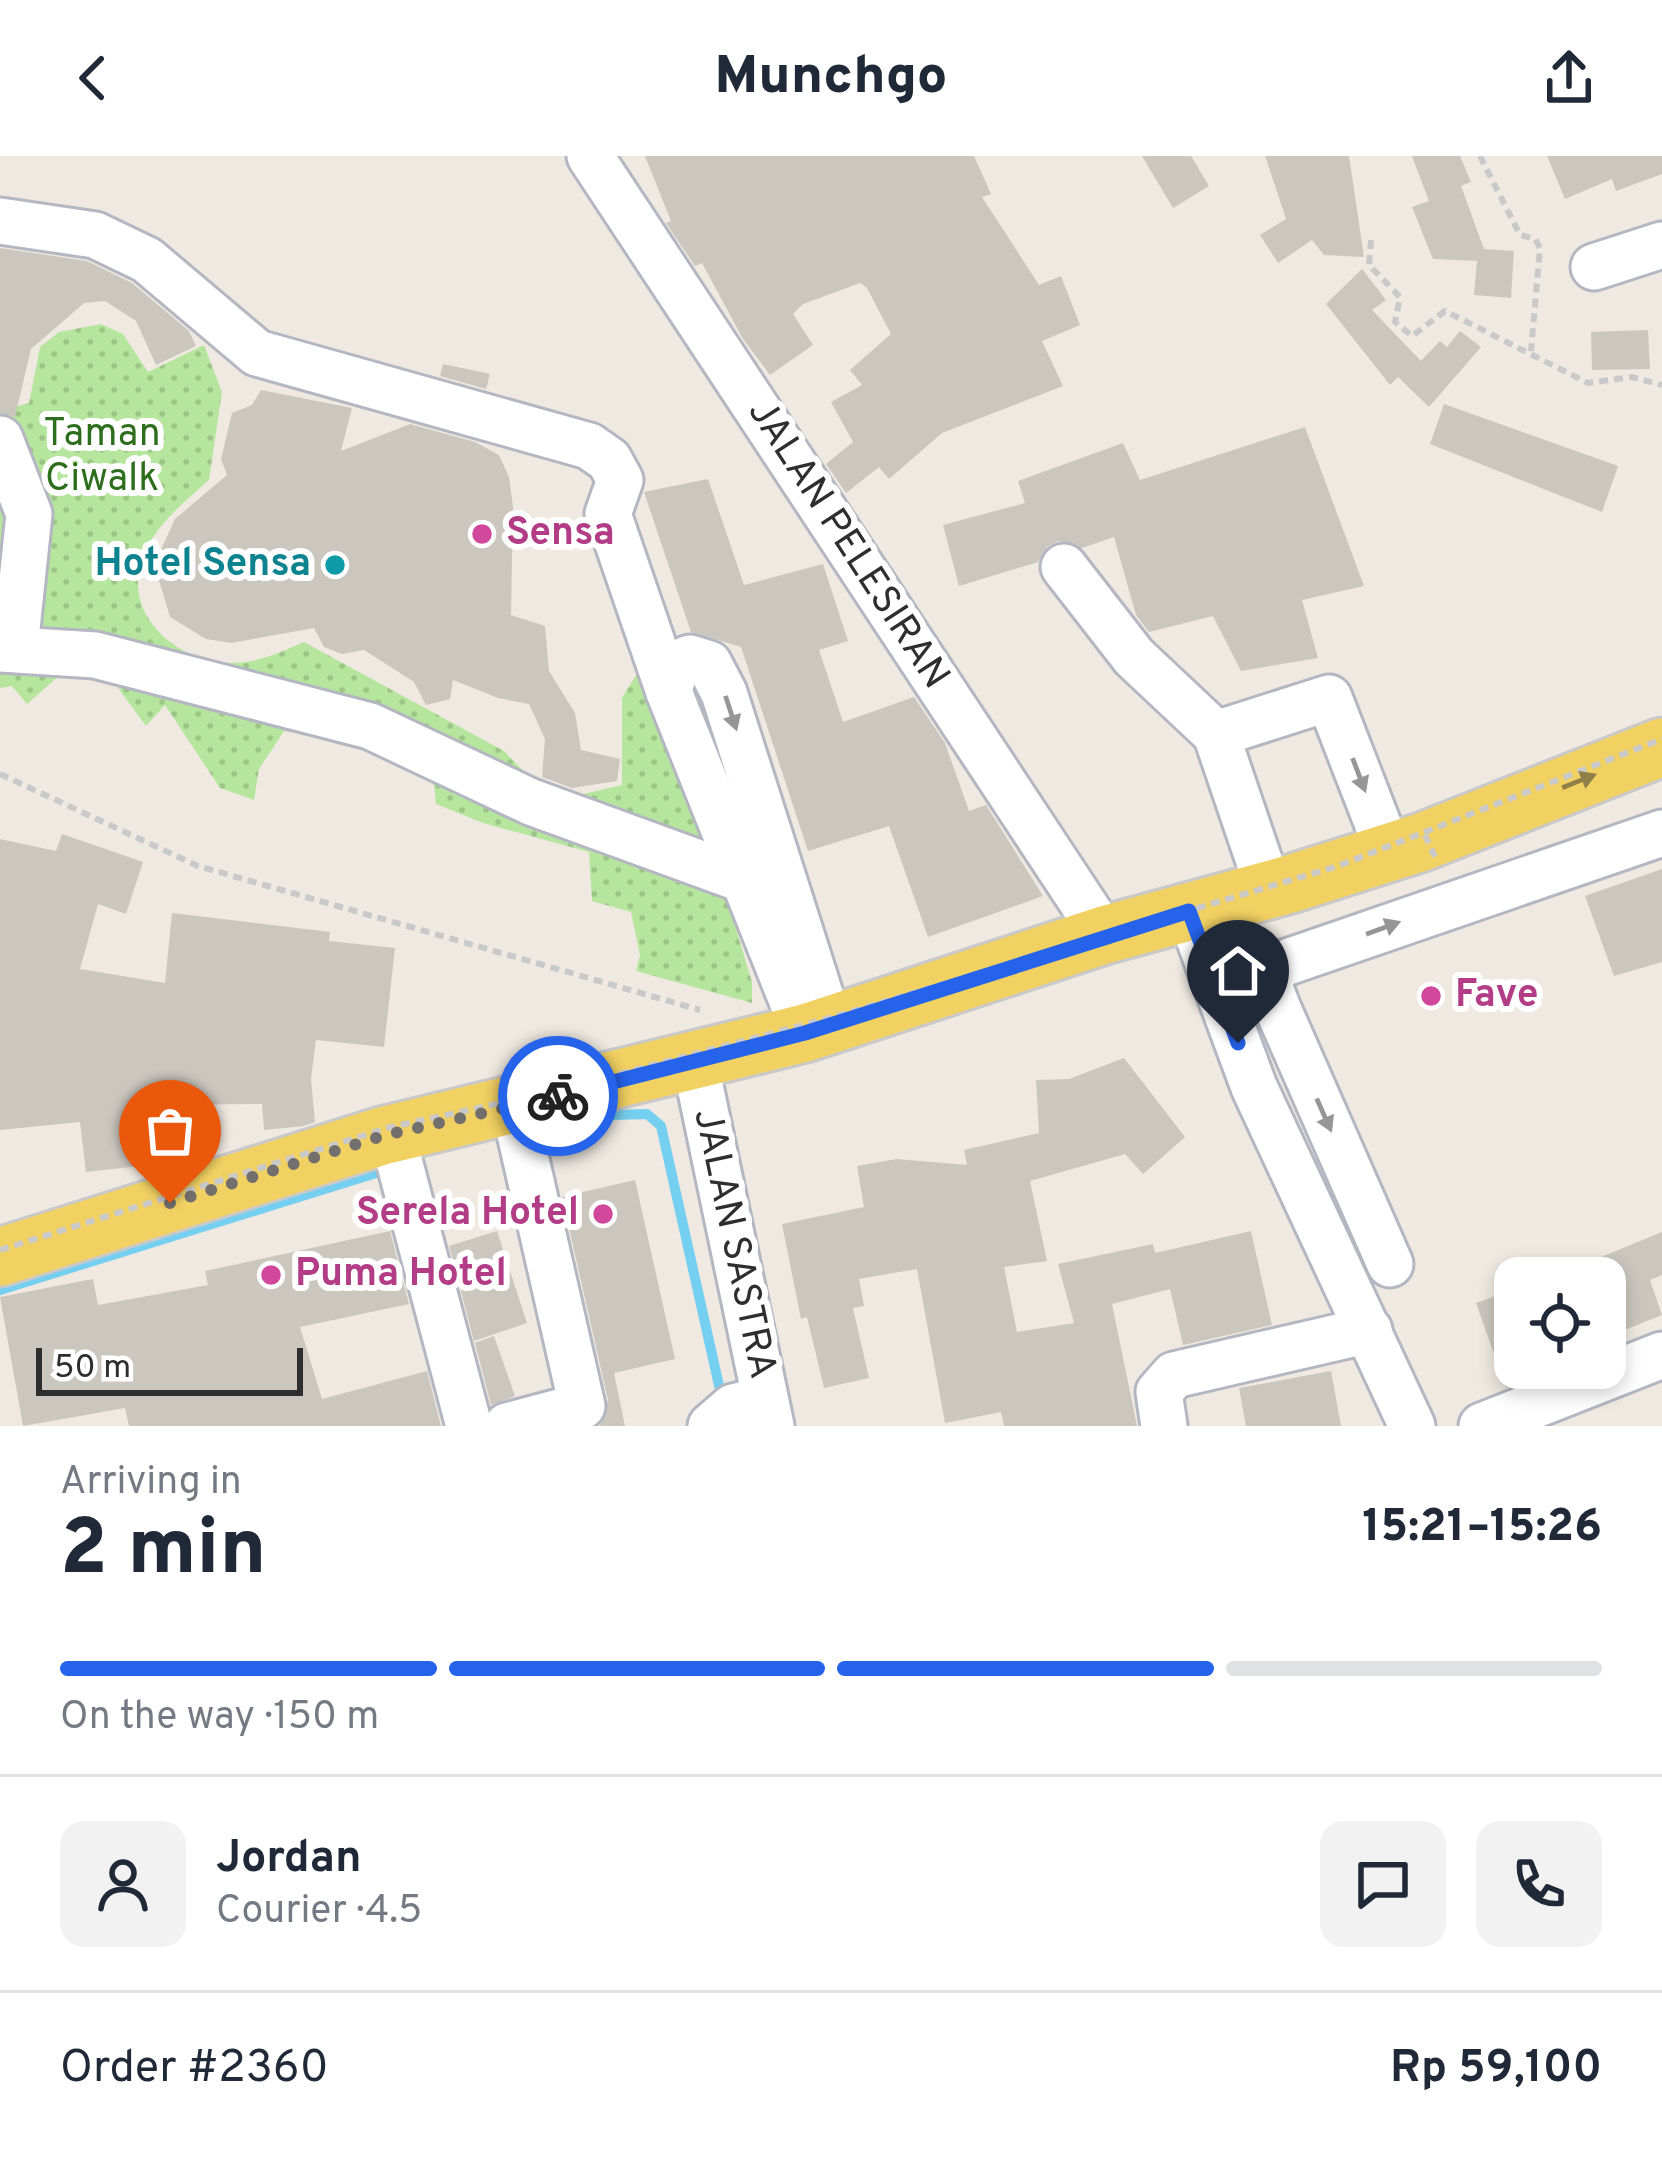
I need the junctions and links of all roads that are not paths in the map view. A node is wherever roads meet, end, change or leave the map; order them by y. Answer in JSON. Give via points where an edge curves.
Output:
{"nodes":[{"id":1,"x":590,"y":156,"type":"edge"},
{"id":2,"x":0,"y":221,"type":"edge"},
{"id":3,"x":1662,"y":245,"type":"edge"},
{"id":4,"x":1594,"y":267,"type":"dead end"},
{"id":5,"x":0,"y":439,"type":"edge"},
{"id":6,"x":1064,"y":567,"type":"dead end"},
{"id":7,"x":8,"y":649,"type":"edge"},
{"id":8,"x":669,"y":692,"type":"junction"},
{"id":9,"x":1216,"y":734,"type":"junction"},
{"id":10,"x":1662,"y":743,"type":"edge"},
{"id":11,"x":1493,"y":815,"type":"junction"},
{"id":12,"x":1662,"y":833,"type":"edge"},
{"id":13,"x":1416,"y":848,"type":"junction"},
{"id":14,"x":742,"y":879,"type":"junction"},
{"id":15,"x":1519,"y":879,"type":"junction"},
{"id":16,"x":1269,"y":890,"type":"junction"},
{"id":17,"x":1189,"y":911,"type":"junction"},
{"id":18,"x":1103,"y":935,"type":"junction"},
{"id":19,"x":1273,"y":968,"type":"junction"},
{"id":20,"x":790,"y":1031,"type":"junction"},
{"id":21,"x":699,"y":1037,"type":"junction"},
{"id":22,"x":543,"y":1101,"type":"junction"},
{"id":23,"x":392,"y":1134,"type":"junction"},
{"id":24,"x":0,"y":1254,"type":"edge"},
{"id":25,"x":1346,"y":1282,"type":"junction"},
{"id":26,"x":1370,"y":1330,"type":"junction"},
{"id":27,"x":1662,"y":1355,"type":"edge"},
{"id":28,"x":768,"y":1412,"type":"edge"},
{"id":29,"x":469,"y":1426,"type":"edge"},
{"id":30,"x":507,"y":1426,"type":"edge"},
{"id":31,"x":711,"y":1426,"type":"edge"},
{"id":32,"x":1164,"y":1426,"type":"edge"},
{"id":33,"x":1412,"y":1426,"type":"edge"},
{"id":34,"x":1482,"y":1426,"type":"edge"}],
"edges":[{"from":1,"to":18,"type":"street","name":"JALAN PELESIRAN","via":[[709,304]]},
{"from":2,"to":8,"type":"street","via":[[95,235],[147,260],[257,352],[589,446],[609,460],[620,481],[608,514]]},
{"from":3,"to":4,"type":"street"},
{"from":5,"to":7,"type":"street","via":[[28,514]]},
{"from":6,"to":9,"type":"street","via":[[1134,657]]},
{"from":7,"to":14,"type":"street","via":[[149,667],[370,726],[531,802]]},
{"from":8,"to":14,"type":"street"},
{"from":8,"to":20,"type":"street","one_way":true,"via":[[676,664],[690,658],[710,664],[724,693]]},
{"from":9,"to":13,"type":"street","one_way":true,"via":[[1329,698]]},
{"from":9,"to":16,"type":"street"},
{"from":11,"to":10,"type":"main road","one_way":true},
{"from":11,"to":13,"type":"main road"},
{"from":11,"to":15,"type":"street"},
{"from":12,"to":15,"type":"street"},
{"from":13,"to":16,"type":"main road"},
{"from":14,"to":20,"type":"street"},
{"from":19,"to":15,"type":"street","one_way":true},
{"from":16,"to":17,"type":"main road"},
{"from":17,"to":18,"type":"main road"},
{"from":17,"to":19,"type":"street"},
{"from":17,"to":25,"type":"street","via":[[1254,1087]]},
{"from":18,"to":20,"type":"main road"},
{"from":19,"to":25,"type":"street","one_way":true,"via":[[1278,1009],[1407,1257]]},
{"from":20,"to":21,"type":"main road"},
{"from":21,"to":22,"type":"main road"},
{"from":21,"to":28,"type":"street","name":"JALAN SASTRA"},
{"from":22,"to":23,"type":"main road"},
{"from":22,"to":30,"type":"street","via":[[582,1406]]},
{"from":23,"to":24,"type":"main road"},
{"from":23,"to":29,"type":"street"},
{"from":25,"to":26,"type":"street"},
{"from":26,"to":32,"type":"street","via":[[1174,1375],[1159,1392]]},
{"from":26,"to":33,"type":"street"},
{"from":27,"to":34,"type":"street"},
{"from":28,"to":31,"type":"street","via":[[733,1407]]}]}
